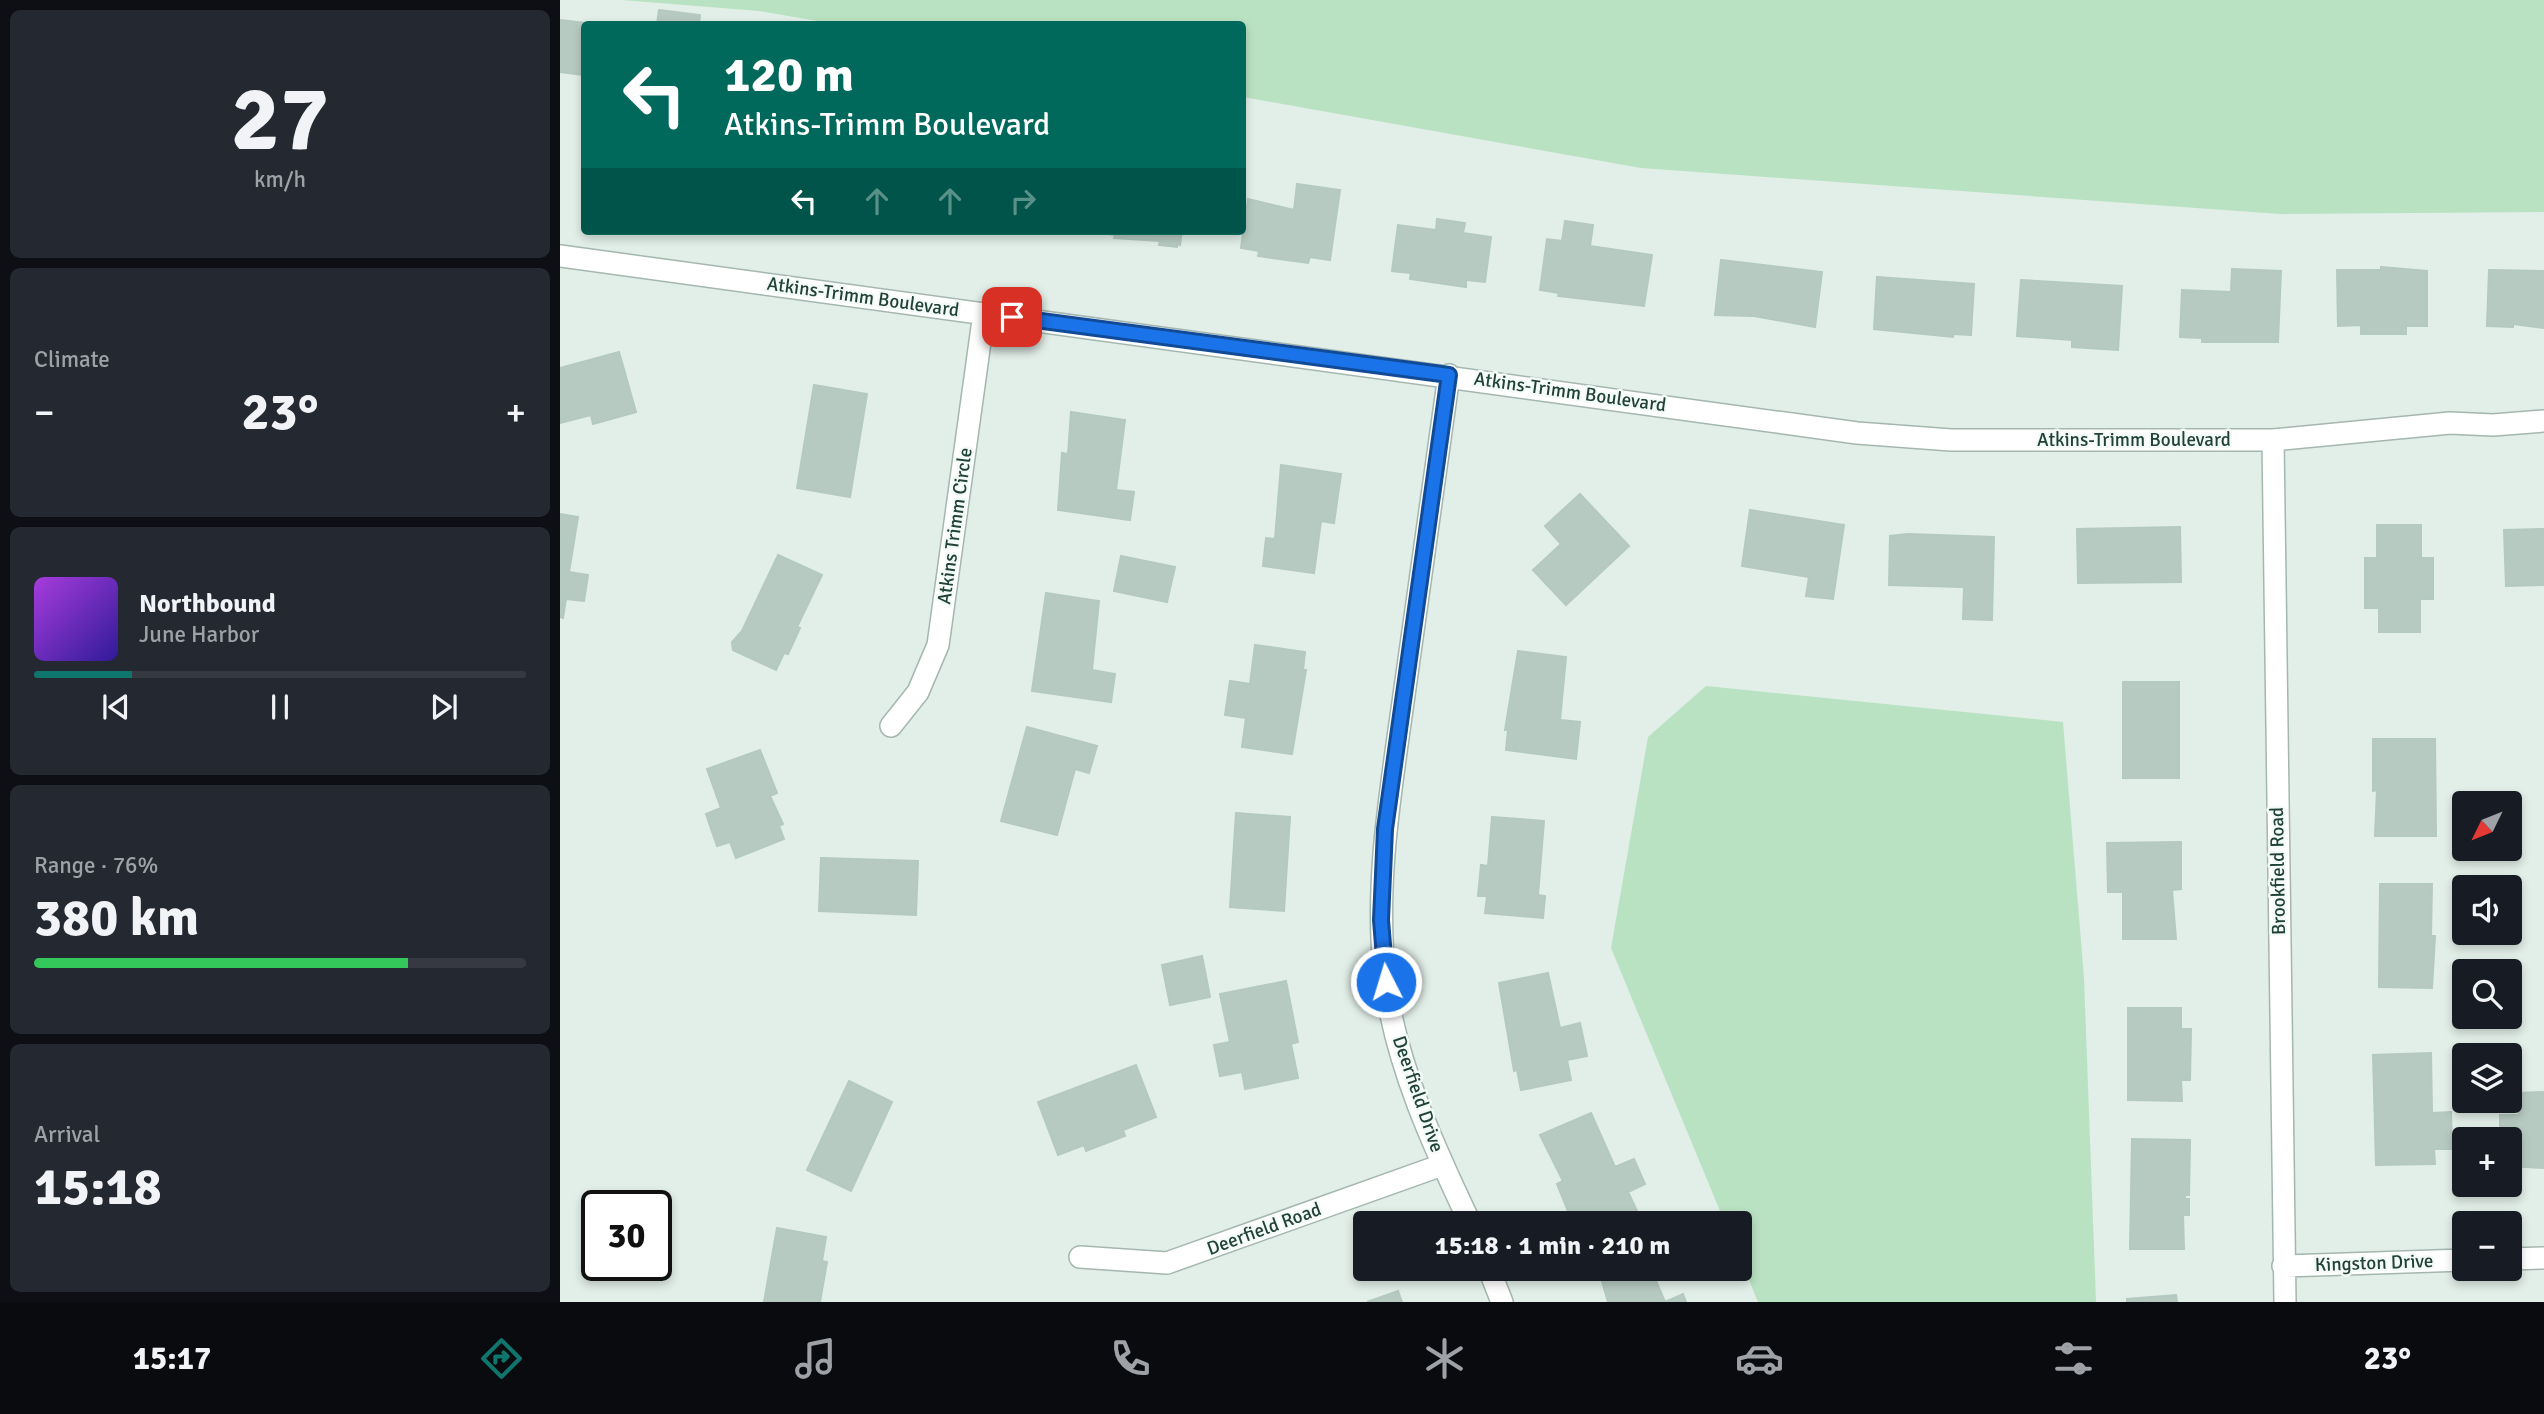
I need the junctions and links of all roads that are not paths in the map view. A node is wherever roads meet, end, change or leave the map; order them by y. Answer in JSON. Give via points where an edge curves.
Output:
{"nodes":[{"id":1,"x":560,"y":256,"type":"edge"},
{"id":2,"x":984,"y":313,"type":"junction"},
{"id":3,"x":1449,"y":375,"type":"junction"},
{"id":4,"x":2544,"y":421,"type":"edge"},
{"id":5,"x":2273,"y":440,"type":"junction"},
{"id":6,"x":891,"y":726,"type":"dead end"},
{"id":7,"x":1442,"y":1165,"type":"junction"},
{"id":8,"x":1464,"y":1211,"type":"edge"},
{"id":9,"x":1080,"y":1257,"type":"dead end"},
{"id":10,"x":2544,"y":1258,"type":"edge"},
{"id":11,"x":2522,"y":1259,"type":"edge"},
{"id":12,"x":2452,"y":1260,"type":"edge"},
{"id":13,"x":2283,"y":1266,"type":"junction"},
{"id":14,"x":1494,"y":1281,"type":"edge"},
{"id":15,"x":1502,"y":1302,"type":"edge"},
{"id":16,"x":2285,"y":1302,"type":"edge"}],
"edges":[{"from":1,"to":2,"type":"street","name":"Atkins-Trimm Boulevard"},
{"from":2,"to":3,"type":"street","name":"Atkins-Trimm Boulevard"},
{"from":2,"to":6,"type":"street","name":"Atkins Trimm Circle","via":[[938,645],[918,692]]},
{"from":3,"to":5,"type":"street","name":"Atkins-Trimm Boulevard","via":[[1857,433],[1951,440]]},
{"from":3,"to":7,"type":"street","name":"Deerfield Drive","via":[[1385,829],[1381,920],[1386,982],[1397,1036]]},
{"from":4,"to":5,"type":"street","name":"Atkins-Trimm Boulevard","via":[[2450,423]]},
{"from":5,"to":13,"type":"street","name":"Brookfield Road"},
{"from":7,"to":8,"type":"street","name":"Deerfield Drive"},
{"from":7,"to":9,"type":"street","name":"Deerfield Road","via":[[1167,1263]]},
{"from":10,"to":11,"type":"street"},
{"from":12,"to":13,"type":"street","name":"Kingston Drive"},
{"from":13,"to":16,"type":"street","name":"Brookfield Road"},
{"from":14,"to":15,"type":"street"}]}
